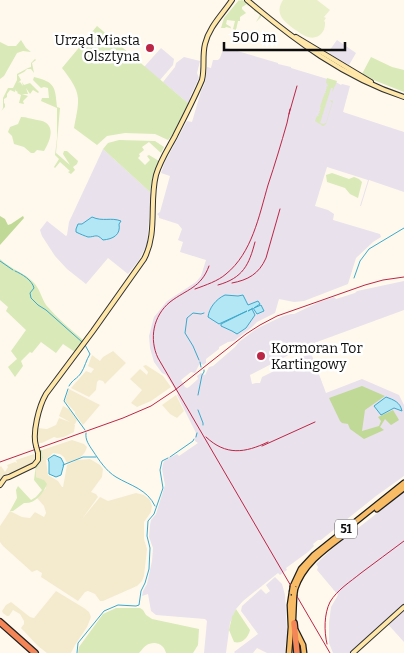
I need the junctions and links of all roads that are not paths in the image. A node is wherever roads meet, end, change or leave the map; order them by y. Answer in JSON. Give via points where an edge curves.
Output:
{"nodes":[{"id":1,"x":233,"y":0,"type":"edge"},
{"id":2,"x":248,"y":0,"type":"edge"},
{"id":3,"x":252,"y":0,"type":"edge"},
{"id":4,"x":378,"y":86,"type":"junction"},
{"id":5,"x":404,"y":97,"type":"edge"},
{"id":6,"x":404,"y":484,"type":"edge"},
{"id":7,"x":0,"y":485,"type":"edge"},
{"id":8,"x":404,"y":488,"type":"edge"},
{"id":9,"x":390,"y":496,"type":"junction"},
{"id":10,"x":404,"y":607,"type":"edge"},
{"id":11,"x":0,"y":622,"type":"edge"},
{"id":12,"x":292,"y":625,"type":"junction"},
{"id":13,"x":0,"y":627,"type":"edge"},
{"id":14,"x":30,"y":653,"type":"edge"},
{"id":15,"x":35,"y":653,"type":"edge"},
{"id":16,"x":289,"y":653,"type":"edge"},
{"id":17,"x":295,"y":653,"type":"edge"},
{"id":18,"x":304,"y":653,"type":"edge"},
{"id":19,"x":353,"y":653,"type":"edge"}],
"edges":[{"from":1,"to":7,"type":"street","bridge":true,"via":[[209,32],[202,80],[156,174],[150,242],[144,259],[43,400],[34,437],[38,460]]},
{"from":2,"to":4,"type":"street","via":[[306,46],[362,80]]},
{"from":3,"to":4,"type":"street","via":[[290,33]]},
{"from":4,"to":5,"type":"street"},
{"from":6,"to":9,"type":"main road","number":"51"},
{"from":8,"to":9,"type":"main road","number":"51"},
{"from":9,"to":12,"type":"main road","number":"51","via":[[301,569],[290,605]]},
{"from":10,"to":19,"type":"street"},
{"from":11,"to":15,"type":"highway"},
{"from":12,"to":16,"type":"main road"},
{"from":12,"to":17,"type":"highway"},
{"from":12,"to":18,"type":"main road"},
{"from":13,"to":14,"type":"highway"}]}
